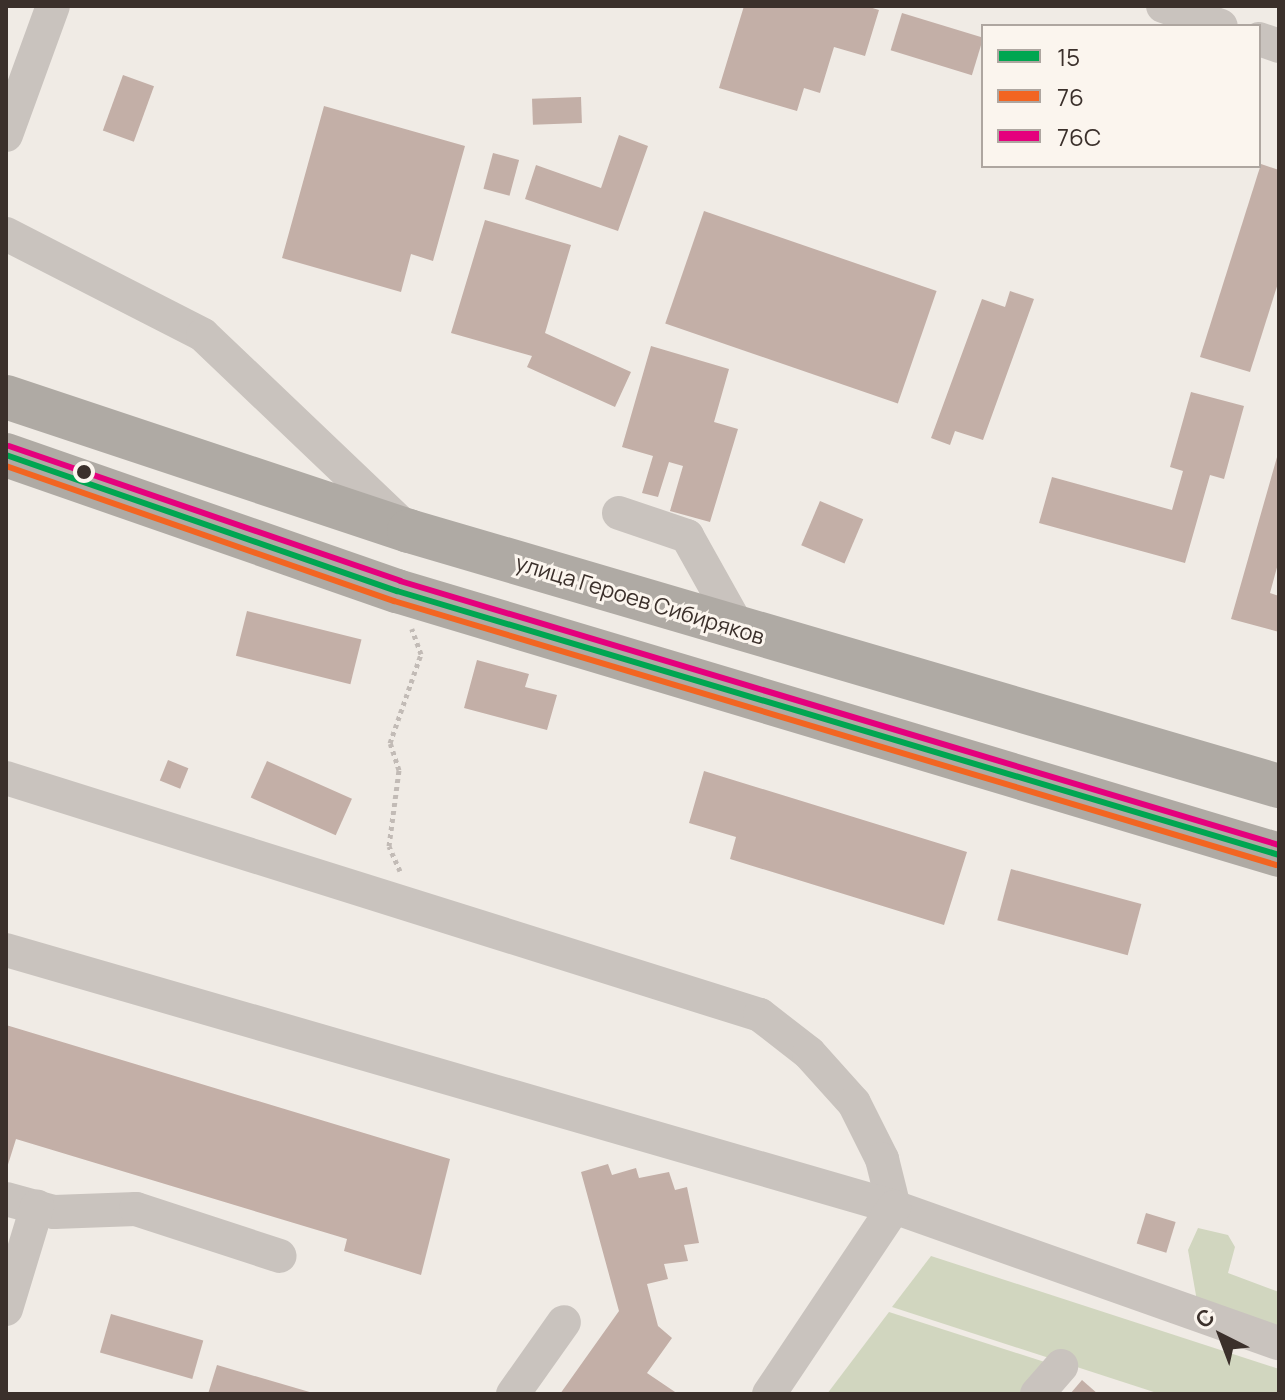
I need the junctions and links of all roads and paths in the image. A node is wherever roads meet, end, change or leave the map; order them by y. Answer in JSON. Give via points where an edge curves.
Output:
{"nodes":[{"id":1,"x":53,"y":6,"type":"edge"},
{"id":2,"x":1163,"y":6,"type":"edge"},
{"id":3,"x":1215,"y":24,"type":"edge"},
{"id":4,"x":6,"y":135,"type":"edge"},
{"id":5,"x":6,"y":234,"type":"edge"},
{"id":6,"x":6,"y":397,"type":"edge"},
{"id":7,"x":6,"y":455,"type":"edge"},
{"id":8,"x":619,"y":513,"type":"dead end"},
{"id":9,"x":409,"y":531,"type":"junction"},
{"id":10,"x":397,"y":591,"type":"junction"},
{"id":11,"x":740,"y":631,"type":"junction"},
{"id":12,"x":6,"y":778,"type":"edge"},
{"id":13,"x":1279,"y":786,"type":"edge"},
{"id":14,"x":1279,"y":855,"type":"edge"},
{"id":15,"x":427,"y":912,"type":"junction"},
{"id":16,"x":6,"y":950,"type":"edge"},
{"id":17,"x":21,"y":1203,"type":"edge"},
{"id":18,"x":894,"y":1207,"type":"junction"},
{"id":19,"x":280,"y":1256,"type":"dead end"},
{"id":20,"x":6,"y":1309,"type":"edge"},
{"id":21,"x":564,"y":1322,"type":"dead end"},
{"id":22,"x":1279,"y":1343,"type":"edge"},
{"id":23,"x":1061,"y":1366,"type":"dead end"},
{"id":24,"x":513,"y":1394,"type":"edge"},
{"id":25,"x":769,"y":1394,"type":"edge"},
{"id":26,"x":1037,"y":1394,"type":"edge"}],
"edges":[{"from":1,"to":4,"type":"street"},
{"from":2,"to":3,"type":"street"},
{"from":5,"to":9,"type":"street","via":[[203,335]]},
{"from":6,"to":9,"type":"highway","name":"улица Героев Сибиряков"},
{"from":7,"to":10,"type":"highway"},
{"from":8,"to":11,"type":"street","via":[[687,536]]},
{"from":9,"to":11,"type":"highway","name":"улица Героев Сибиряков"},
{"from":10,"to":14,"type":"highway"},
{"from":10,"to":15,"type":"path","via":[[421,654],[392,726],[399,770],[389,846]]},
{"from":11,"to":13,"type":"highway","name":"улица Героев Сибиряков"},
{"from":12,"to":15,"type":"street"},
{"from":15,"to":18,"type":"street","via":[[760,1015],[785,1030],[854,1103],[882,1159]]},
{"from":16,"to":18,"type":"street"},
{"from":17,"to":19,"type":"street","via":[[136,1209]]},
{"from":17,"to":20,"type":"street"},
{"from":18,"to":22,"type":"street"},
{"from":18,"to":25,"type":"street"},
{"from":21,"to":24,"type":"street"},
{"from":23,"to":26,"type":"street"}]}
